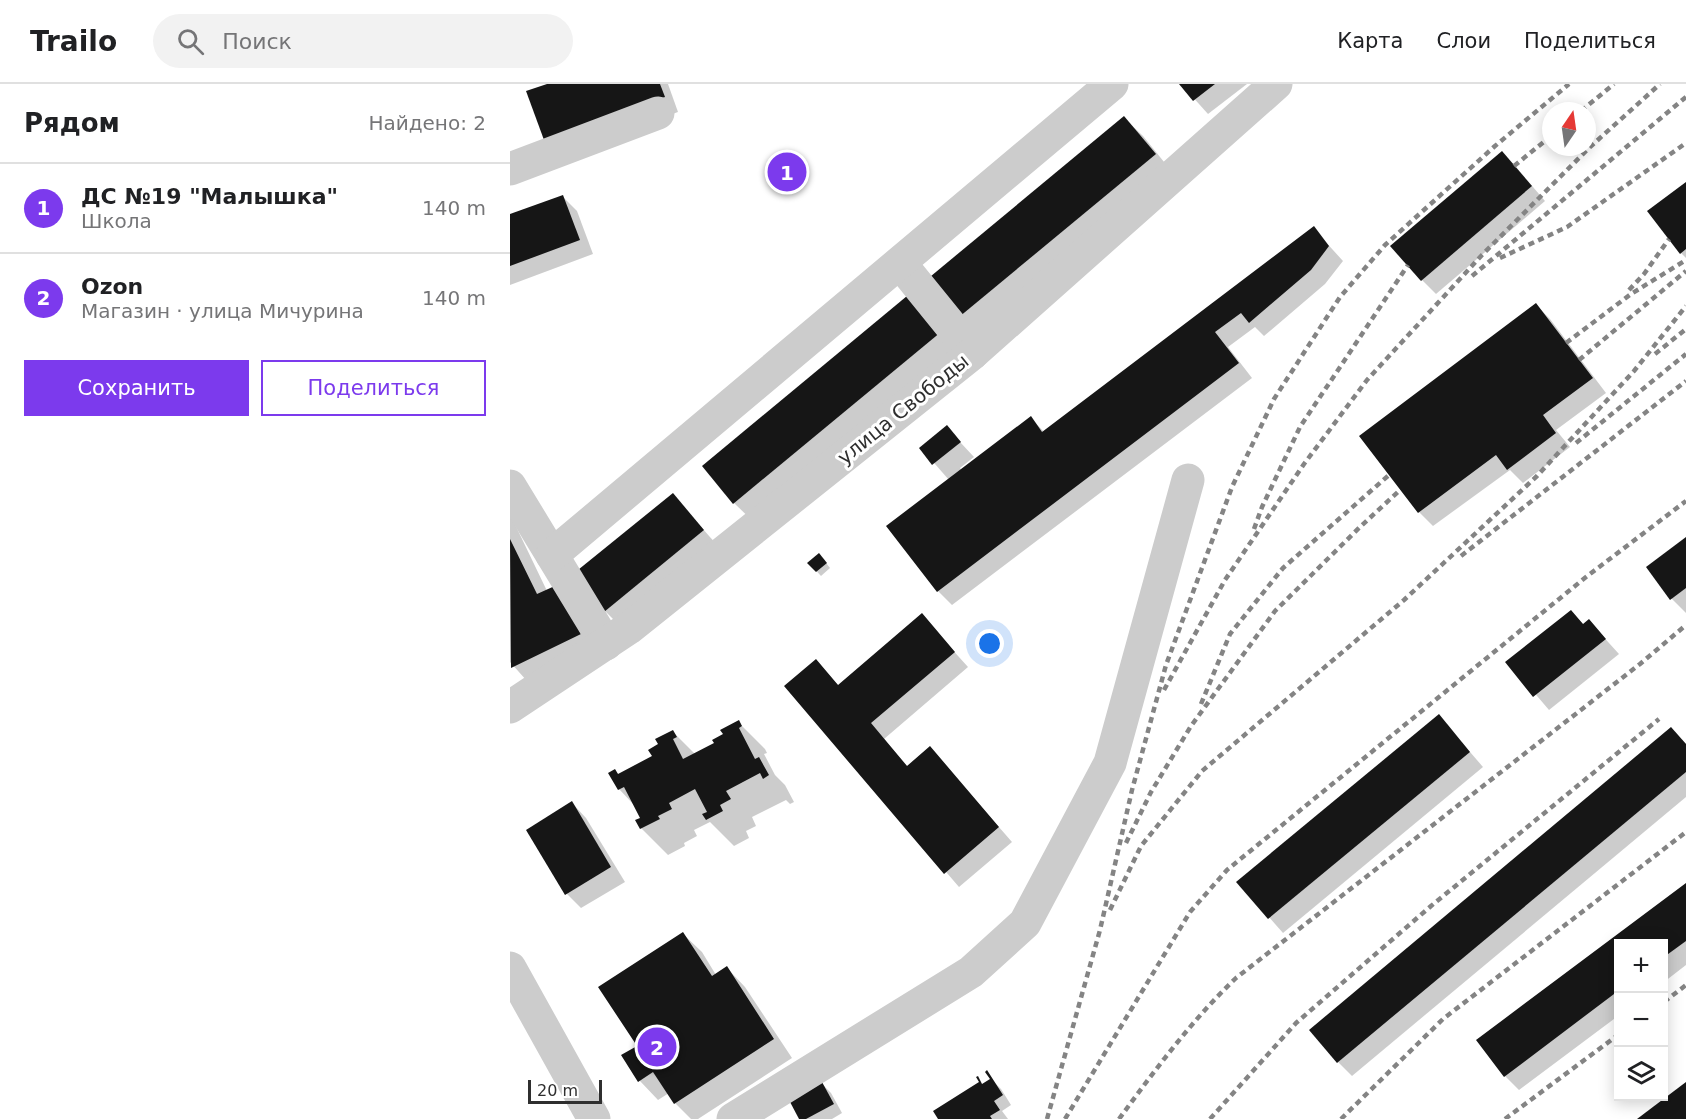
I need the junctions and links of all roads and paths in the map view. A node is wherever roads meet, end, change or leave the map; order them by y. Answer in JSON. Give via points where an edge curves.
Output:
{"nodes":[{"id":1,"x":1112,"y":84,"type":"edge"},
{"id":2,"x":1279,"y":86,"type":"edge"},
{"id":3,"x":658,"y":113,"type":"dead end"},
{"id":4,"x":510,"y":170,"type":"edge"},
{"id":5,"x":900,"y":262,"type":"junction"},
{"id":6,"x":973,"y":353,"type":"junction"},
{"id":7,"x":1188,"y":480,"type":"dead end"},
{"id":8,"x":510,"y":486,"type":"edge"},
{"id":9,"x":552,"y":555,"type":"junction"},
{"id":10,"x":606,"y":644,"type":"junction"},
{"id":11,"x":510,"y":707,"type":"edge"},
{"id":12,"x":510,"y":968,"type":"edge"},
{"id":13,"x":594,"y":1119,"type":"edge"},
{"id":14,"x":733,"y":1119,"type":"edge"}],
"edges":[{"from":1,"to":5,"type":"street"},
{"from":2,"to":6,"type":"street","name":"улица Свободы"},
{"from":3,"to":4,"type":"street"},
{"from":5,"to":6,"type":"street"},
{"from":5,"to":9,"type":"street"},
{"from":6,"to":10,"type":"street","name":"улица Свободы"},
{"from":7,"to":14,"type":"street","via":[[1110,763],[1025,923],[971,972]]},
{"from":8,"to":9,"type":"street"},
{"from":9,"to":10,"type":"street"},
{"from":10,"to":11,"type":"street","name":"улица Свободы"},
{"from":12,"to":13,"type":"street"}]}
